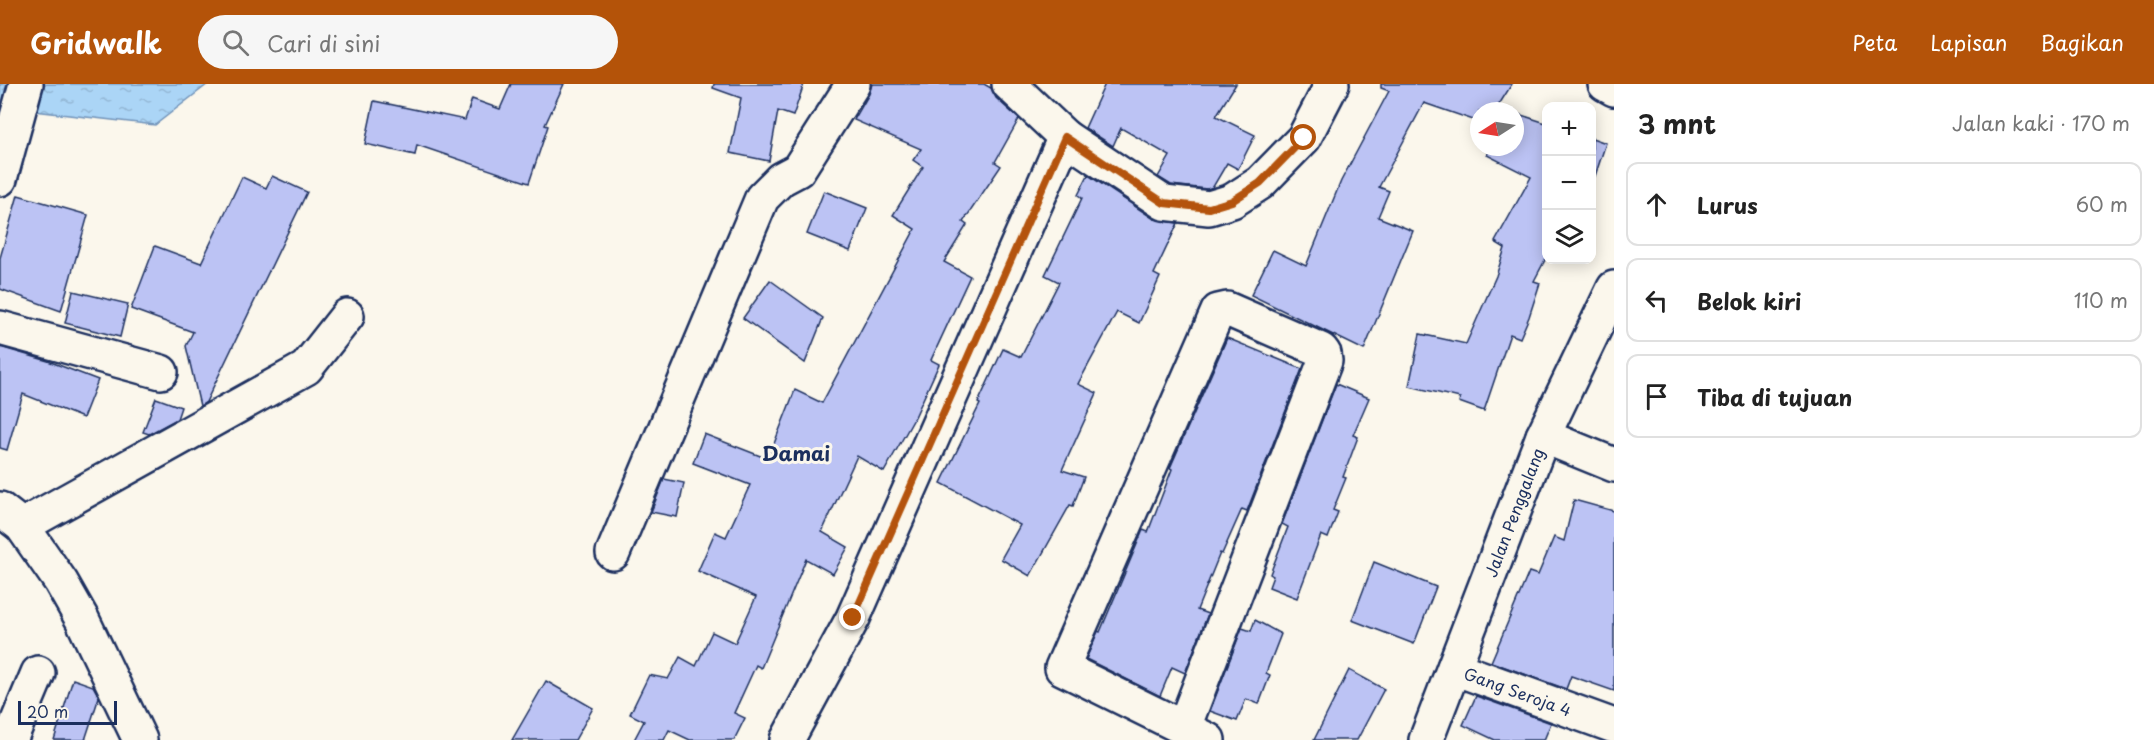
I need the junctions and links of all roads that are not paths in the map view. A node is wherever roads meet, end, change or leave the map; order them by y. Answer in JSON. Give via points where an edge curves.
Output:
{"nodes":[{"id":1,"x":26,"y":84,"type":"edge"},
{"id":2,"x":853,"y":84,"type":"edge"},
{"id":3,"x":1009,"y":84,"type":"edge"},
{"id":4,"x":1332,"y":84,"type":"edge"},
{"id":5,"x":1605,"y":84,"type":"edge"},
{"id":6,"x":1614,"y":89,"type":"edge"},
{"id":7,"x":1065,"y":137,"type":"junction"},
{"id":8,"x":0,"y":179,"type":"edge"},
{"id":9,"x":1614,"y":288,"type":"edge"},
{"id":10,"x":347,"y":316,"type":"dead end"},
{"id":11,"x":0,"y":328,"type":"edge"},
{"id":12,"x":161,"y":372,"type":"dead end"},
{"id":13,"x":1543,"y":436,"type":"junction"},
{"id":14,"x":1614,"y":465,"type":"edge"},
{"id":15,"x":11,"y":518,"type":"edge"},
{"id":16,"x":613,"y":553,"type":"dead end"},
{"id":17,"x":1454,"y":668,"type":"junction"},
{"id":18,"x":38,"y":673,"type":"dead end"},
{"id":19,"x":1614,"y":726,"type":"edge"},
{"id":20,"x":1196,"y":734,"type":"edge"},
{"id":21,"x":10,"y":740,"type":"edge"},
{"id":22,"x":140,"y":740,"type":"edge"},
{"id":23,"x":787,"y":740,"type":"edge"},
{"id":24,"x":1426,"y":740,"type":"edge"}],
"edges":[{"from":1,"to":8,"type":"street"},
{"from":2,"to":16,"type":"street","via":[[798,170],[781,179],[762,198]]},
{"from":3,"to":7,"type":"street"},
{"from":4,"to":7,"type":"street","via":[[1304,138],[1260,183],[1232,201],[1209,208],[1164,203]]},
{"from":5,"to":6,"type":"street"},
{"from":7,"to":23,"type":"street","via":[[853,618]]},
{"from":9,"to":13,"type":"street","name":"Jalan Penggalang"},
{"from":10,"to":15,"type":"street","via":[[306,368]]},
{"from":11,"to":12,"type":"street"},
{"from":13,"to":14,"type":"street"},
{"from":13,"to":17,"type":"street","name":"Jalan Penggalang"},
{"from":15,"to":22,"type":"street","via":[[56,574],[82,618]]},
{"from":17,"to":19,"type":"street","name":"Gang Seroja 4"},
{"from":17,"to":24,"type":"street","name":"Jalan Penggalang"},
{"from":18,"to":21,"type":"street"},
{"from":20,"to":20,"type":"street","via":[[1062,668],[1218,311],[1227,309],[1321,350],[1325,361]]}]}
